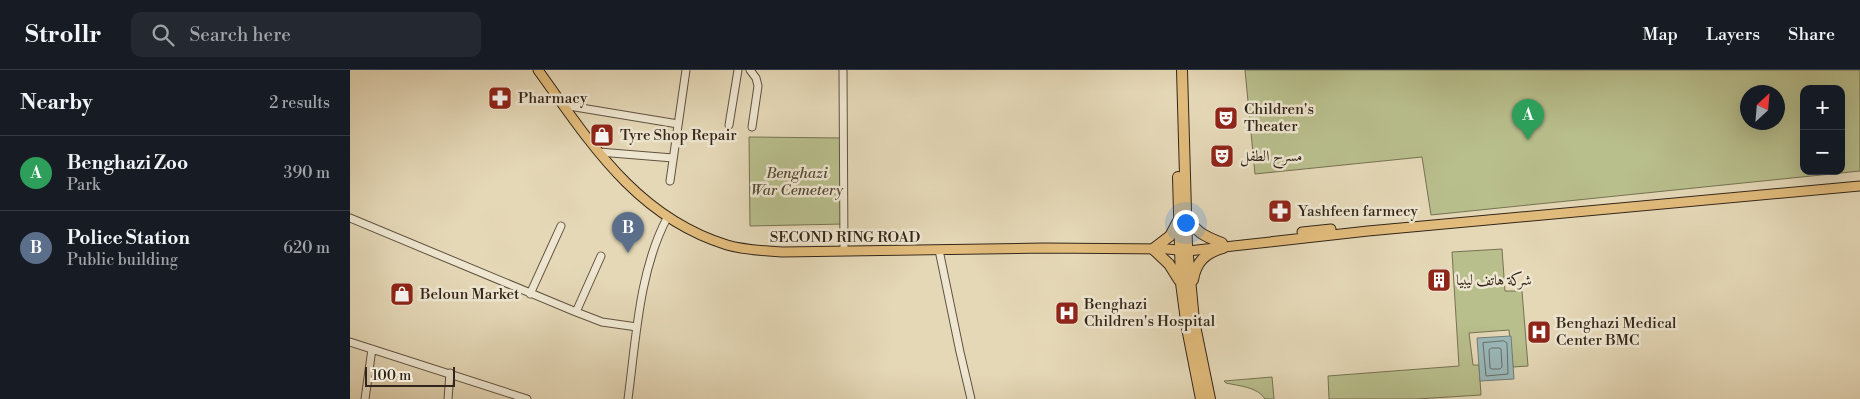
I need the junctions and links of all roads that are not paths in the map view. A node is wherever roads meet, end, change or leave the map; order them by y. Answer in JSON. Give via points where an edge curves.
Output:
{"nodes":[{"id":1,"x":538,"y":70,"type":"edge"},
{"id":2,"x":686,"y":70,"type":"edge"},
{"id":3,"x":738,"y":70,"type":"edge"},
{"id":4,"x":750,"y":70,"type":"edge"},
{"id":5,"x":843,"y":70,"type":"edge"},
{"id":6,"x":1176,"y":70,"type":"edge"},
{"id":7,"x":1182,"y":70,"type":"edge"},
{"id":8,"x":563,"y":105,"type":"junction"},
{"id":9,"x":678,"y":124,"type":"junction"},
{"id":10,"x":729,"y":125,"type":"dead end"},
{"id":11,"x":752,"y":127,"type":"dead end"},
{"id":12,"x":599,"y":152,"type":"junction"},
{"id":13,"x":673,"y":158,"type":"junction"},
{"id":14,"x":1860,"y":180,"type":"edge"},
{"id":15,"x":670,"y":181,"type":"dead end"},
{"id":16,"x":1860,"y":186,"type":"edge"},
{"id":17,"x":1182,"y":215,"type":"junction"},
{"id":18,"x":350,"y":218,"type":"edge"},
{"id":19,"x":667,"y":218,"type":"junction"},
{"id":20,"x":561,"y":226,"type":"dead end"},
{"id":21,"x":1222,"y":245,"type":"junction"},
{"id":22,"x":1153,"y":249,"type":"junction"},
{"id":23,"x":1184,"y":249,"type":"junction"},
{"id":24,"x":939,"y":250,"type":"junction"},
{"id":25,"x":844,"y":251,"type":"junction"},
{"id":26,"x":601,"y":256,"type":"dead end"},
{"id":27,"x":1180,"y":284,"type":"junction"},
{"id":28,"x":530,"y":294,"type":"junction"},
{"id":29,"x":1191,"y":294,"type":"junction"},
{"id":30,"x":576,"y":312,"type":"junction"},
{"id":31,"x":637,"y":327,"type":"junction"},
{"id":32,"x":350,"y":342,"type":"edge"},
{"id":33,"x":372,"y":349,"type":"junction"},
{"id":34,"x":450,"y":373,"type":"junction"},
{"id":35,"x":365,"y":399,"type":"edge"},
{"id":36,"x":448,"y":399,"type":"edge"},
{"id":37,"x":526,"y":399,"type":"edge"},
{"id":38,"x":628,"y":399,"type":"edge"},
{"id":39,"x":971,"y":399,"type":"edge"},
{"id":40,"x":1201,"y":399,"type":"edge"},
{"id":41,"x":1210,"y":399,"type":"edge"}],
"edges":[{"from":1,"to":8,"type":"main road","name":"SECOND RING ROAD"},
{"from":2,"to":9,"type":"street"},
{"from":3,"to":10,"type":"street"},
{"from":4,"to":11,"type":"street","via":[[758,86]]},
{"from":5,"to":25,"type":"street"},
{"from":6,"to":17,"type":"highway"},
{"from":7,"to":17,"type":"highway"},
{"from":8,"to":9,"type":"street"},
{"from":8,"to":12,"type":"main road","name":"SECOND RING ROAD"},
{"from":9,"to":13,"type":"street"},
{"from":12,"to":13,"type":"street"},
{"from":12,"to":19,"type":"main road","name":"SECOND RING ROAD","via":[[634,191]]},
{"from":13,"to":15,"type":"street"},
{"from":14,"to":21,"type":"main road","via":[[1317,230]]},
{"from":16,"to":21,"type":"main road"},
{"from":17,"to":21,"type":"highway","via":[[1202,235]]},
{"from":17,"to":22,"type":"highway","via":[[1170,236]]},
{"from":17,"to":23,"type":"highway"},
{"from":18,"to":28,"type":"street"},
{"from":19,"to":25,"type":"main road","name":"SECOND RING ROAD","via":[[704,237],[729,245],[783,252]]},
{"from":19,"to":31,"type":"street","via":[[650,255]]},
{"from":20,"to":28,"type":"street"},
{"from":21,"to":23,"type":"main road","name":"SECOND RING ROAD"},
{"from":21,"to":29,"type":"highway","via":[[1201,260],[1194,272]]},
{"from":22,"to":23,"type":"main road","name":"SECOND RING ROAD"},
{"from":22,"to":24,"type":"main road","name":"SECOND RING ROAD"},
{"from":22,"to":27,"type":"highway","via":[[1169,264]]},
{"from":23,"to":27,"type":"highway"},
{"from":23,"to":29,"type":"highway"},
{"from":24,"to":25,"type":"main road","name":"SECOND RING ROAD"},
{"from":24,"to":39,"type":"street"},
{"from":26,"to":30,"type":"street"},
{"from":27,"to":40,"type":"highway"},
{"from":28,"to":30,"type":"street"},
{"from":29,"to":41,"type":"highway"},
{"from":30,"to":31,"type":"street","via":[[602,322]]},
{"from":31,"to":38,"type":"street"},
{"from":32,"to":33,"type":"street"},
{"from":33,"to":34,"type":"street"},
{"from":33,"to":35,"type":"street"},
{"from":34,"to":36,"type":"street"},
{"from":34,"to":37,"type":"street"}]}
